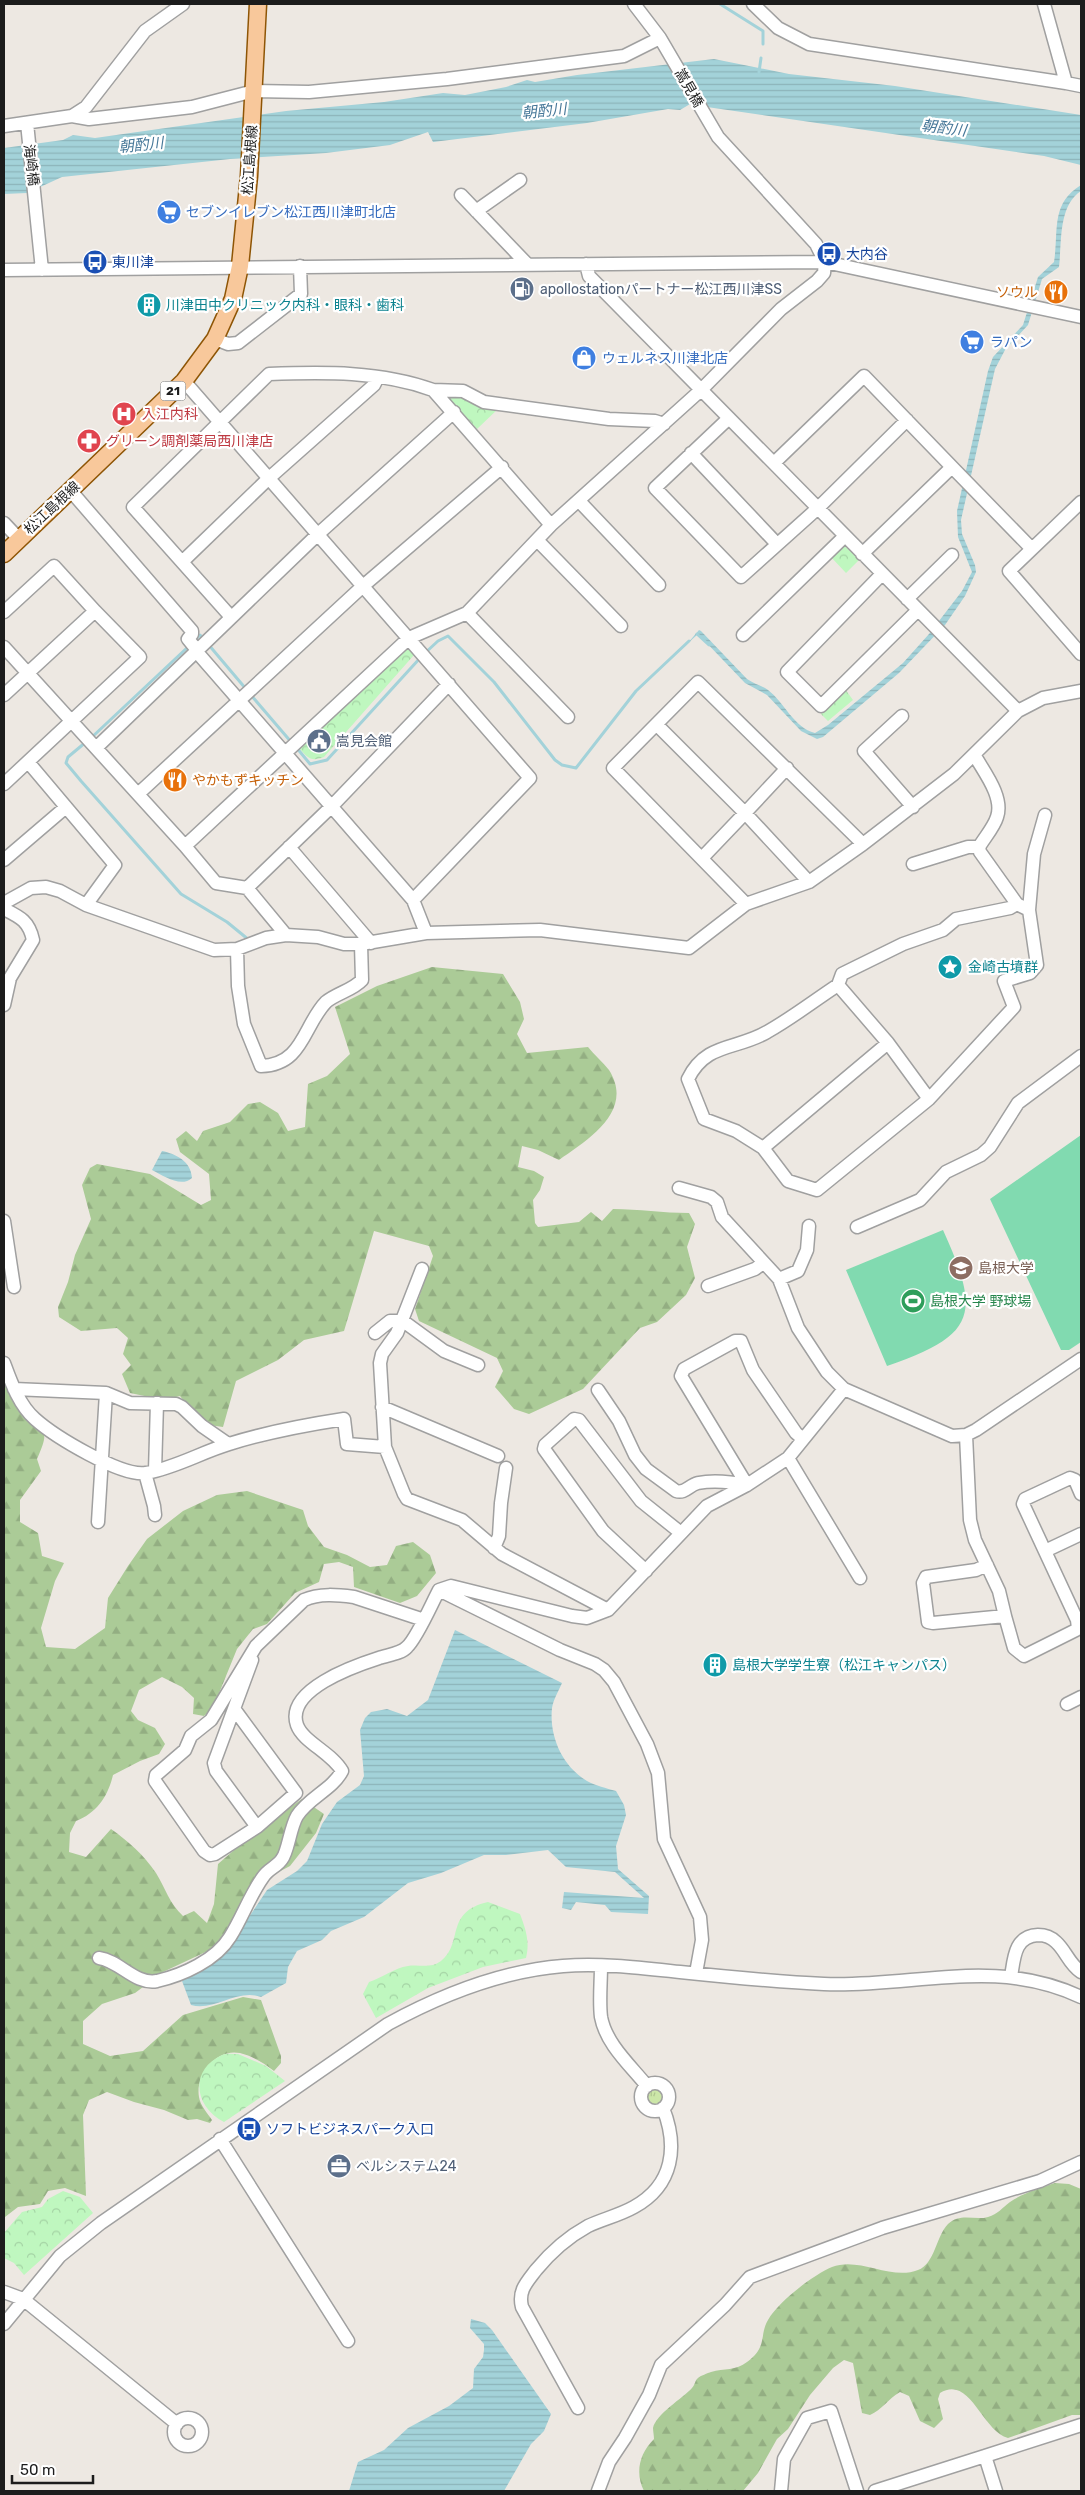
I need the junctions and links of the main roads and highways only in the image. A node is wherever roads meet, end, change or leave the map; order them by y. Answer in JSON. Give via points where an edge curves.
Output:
{"nodes":[{"id":1,"x":258,"y":4,"type":"edge"},
{"id":2,"x":4,"y":554,"type":"edge"}],
"edges":[{"from":1,"to":2,"type":"main road","name":"松江島根線","number":"21","via":[[249,176],[240,266],[233,298],[215,339],[184,381]]}]}
